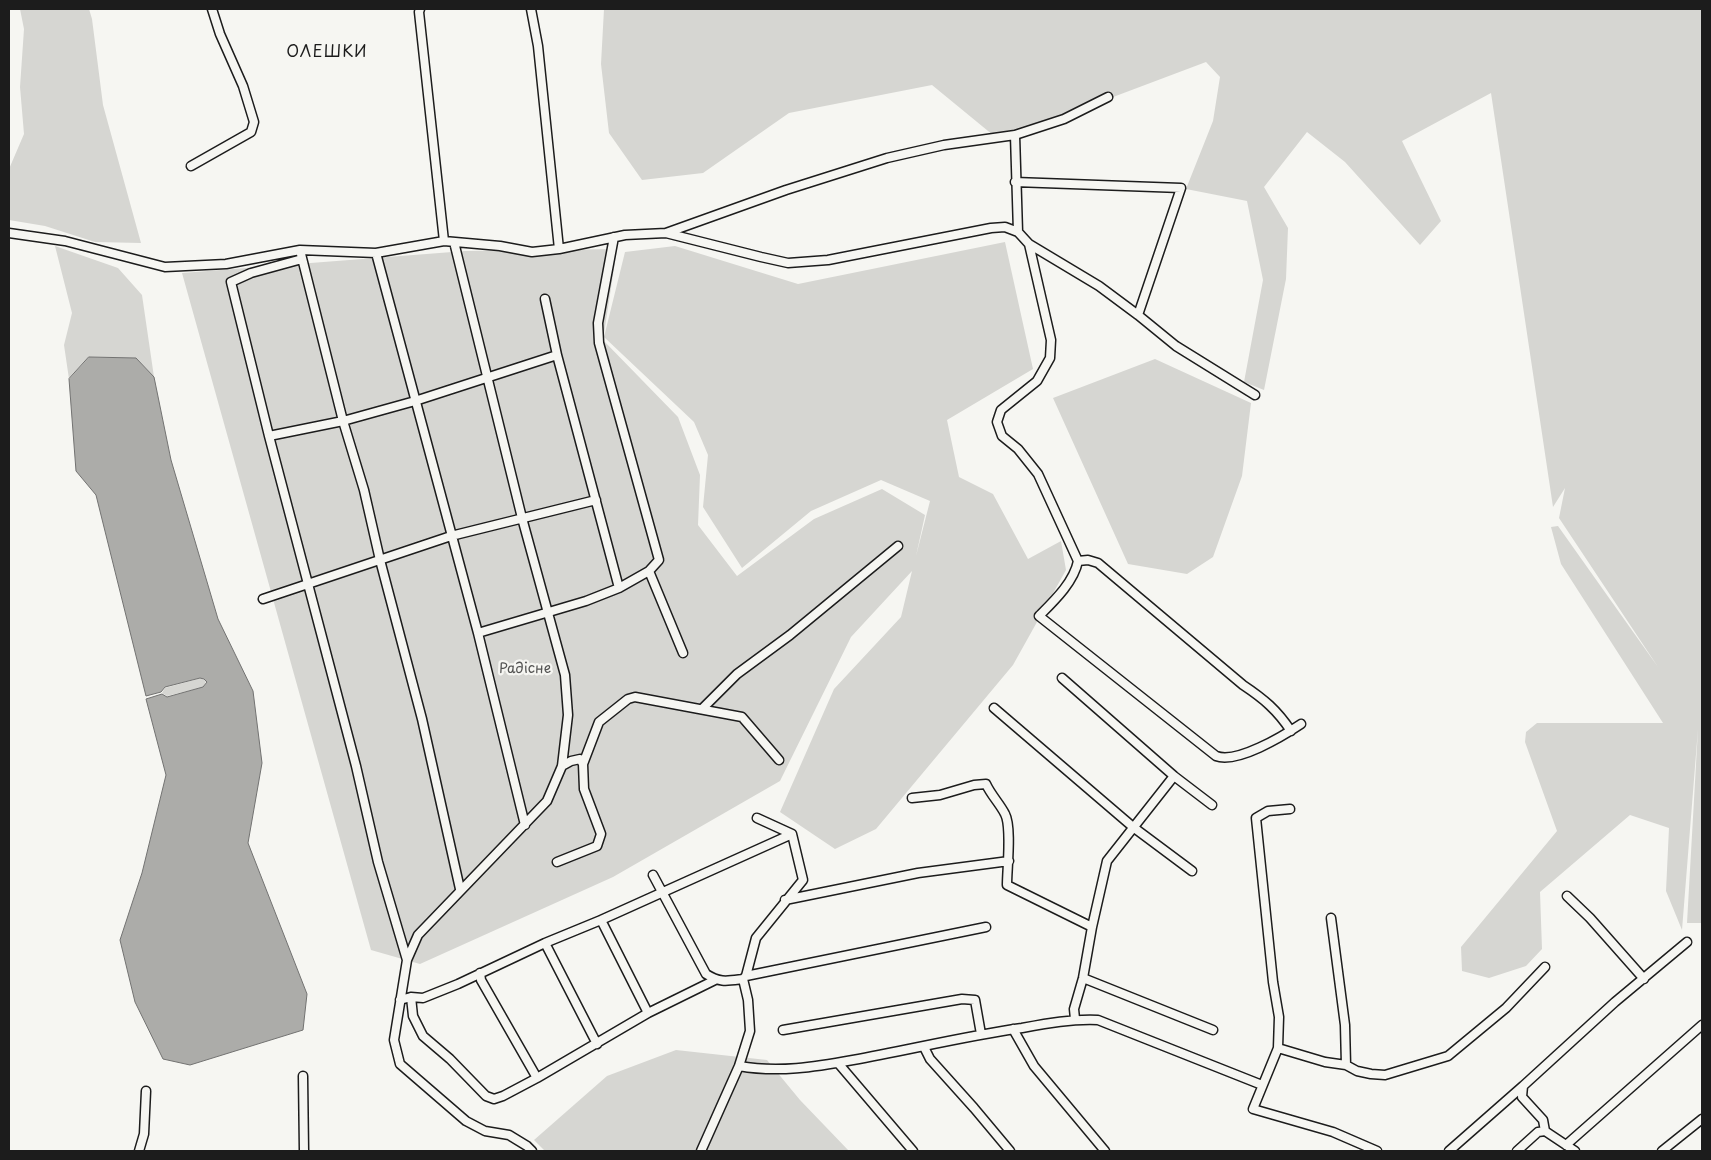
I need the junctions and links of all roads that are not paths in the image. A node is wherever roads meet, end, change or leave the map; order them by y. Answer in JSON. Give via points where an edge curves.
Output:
{"nodes":[{"id":1,"x":212,"y":9,"type":"edge"},
{"id":2,"x":420,"y":9,"type":"edge"},
{"id":3,"x":531,"y":9,"type":"edge"},
{"id":4,"x":1108,"y":97,"type":"dead end"},
{"id":5,"x":1014,"y":136,"type":"junction"},
{"id":6,"x":191,"y":166,"type":"dead end"},
{"id":7,"x":1015,"y":182,"type":"junction"},
{"id":8,"x":1018,"y":232,"type":"junction"},
{"id":9,"x":9,"y":233,"type":"edge"},
{"id":10,"x":666,"y":233,"type":"junction"},
{"id":11,"x":614,"y":237,"type":"junction"},
{"id":12,"x":444,"y":241,"type":"junction"},
{"id":13,"x":454,"y":242,"type":"junction"},
{"id":14,"x":1029,"y":244,"type":"junction"},
{"id":15,"x":559,"y":249,"type":"junction"},
{"id":16,"x":300,"y":250,"type":"junction"},
{"id":17,"x":376,"y":253,"type":"junction"},
{"id":18,"x":302,"y":259,"type":"junction"},
{"id":19,"x":545,"y":299,"type":"dead end"},
{"id":20,"x":1138,"y":315,"type":"junction"},
{"id":21,"x":557,"y":355,"type":"junction"},
{"id":22,"x":487,"y":377,"type":"junction"},
{"id":23,"x":1255,"y":395,"type":"dead end"},
{"id":24,"x":415,"y":401,"type":"junction"},
{"id":25,"x":343,"y":421,"type":"junction"},
{"id":26,"x":269,"y":436,"type":"junction"},
{"id":27,"x":596,"y":500,"type":"junction"},
{"id":28,"x":522,"y":518,"type":"junction"},
{"id":29,"x":451,"y":536,"type":"junction"},
{"id":30,"x":898,"y":546,"type":"dead end"},
{"id":31,"x":380,"y":560,"type":"junction"},
{"id":32,"x":1078,"y":561,"type":"junction"},
{"id":33,"x":649,"y":570,"type":"junction"},
{"id":34,"x":308,"y":584,"type":"junction"},
{"id":35,"x":618,"y":588,"type":"junction"},
{"id":36,"x":263,"y":599,"type":"dead end"},
{"id":37,"x":548,"y":613,"type":"junction"},
{"id":38,"x":478,"y":634,"type":"junction"},
{"id":39,"x":683,"y":653,"type":"dead end"},
{"id":40,"x":1062,"y":678,"type":"dead end"},
{"id":41,"x":994,"y":708,"type":"dead end"},
{"id":42,"x":702,"y":710,"type":"junction"},
{"id":43,"x":1301,"y":724,"type":"dead end"},
{"id":44,"x":1291,"y":731,"type":"junction"},
{"id":45,"x":779,"y":760,"type":"dead end"},
{"id":46,"x":583,"y":764,"type":"junction"},
{"id":47,"x":562,"y":766,"type":"junction"},
{"id":48,"x":1174,"y":776,"type":"junction"},
{"id":49,"x":912,"y":798,"type":"dead end"},
{"id":50,"x":1212,"y":805,"type":"dead end"},
{"id":51,"x":1290,"y":809,"type":"dead end"},
{"id":52,"x":757,"y":818,"type":"dead end"},
{"id":53,"x":525,"y":825,"type":"junction"},
{"id":54,"x":1133,"y":827,"type":"junction"},
{"id":55,"x":792,"y":834,"type":"junction"},
{"id":56,"x":1009,"y":861,"type":"junction"},
{"id":57,"x":557,"y":862,"type":"dead end"},
{"id":58,"x":1192,"y":871,"type":"dead end"},
{"id":59,"x":653,"y":875,"type":"dead end"},
{"id":60,"x":460,"y":890,"type":"junction"},
{"id":61,"x":662,"y":892,"type":"junction"},
{"id":62,"x":1567,"y":896,"type":"dead end"},
{"id":63,"x":785,"y":900,"type":"junction"},
{"id":64,"x":1331,"y":918,"type":"dead end"},
{"id":65,"x":601,"y":920,"type":"junction"},
{"id":66,"x":986,"y":927,"type":"dead end"},
{"id":67,"x":1092,"y":927,"type":"junction"},
{"id":68,"x":1687,"y":942,"type":"dead end"},
{"id":69,"x":545,"y":943,"type":"junction"},
{"id":70,"x":407,"y":960,"type":"junction"},
{"id":71,"x":1545,"y":967,"type":"dead end"},
{"id":72,"x":480,"y":973,"type":"junction"},
{"id":73,"x":744,"y":977,"type":"junction"},
{"id":74,"x":1083,"y":978,"type":"junction"},
{"id":75,"x":1644,"y":979,"type":"junction"},
{"id":76,"x":715,"y":980,"type":"junction"},
{"id":77,"x":411,"y":997,"type":"junction"},
{"id":78,"x":400,"y":1000,"type":"junction"},
{"id":79,"x":648,"y":1013,"type":"junction"},
{"id":80,"x":1075,"y":1019,"type":"junction"},
{"id":81,"x":1702,"y":1026,"type":"edge"},
{"id":82,"x":1013,"y":1029,"type":"junction"},
{"id":83,"x":783,"y":1030,"type":"dead end"},
{"id":84,"x":1213,"y":1030,"type":"dead end"},
{"id":85,"x":982,"y":1034,"type":"junction"},
{"id":86,"x":597,"y":1044,"type":"junction"},
{"id":87,"x":924,"y":1047,"type":"junction"},
{"id":88,"x":1278,"y":1048,"type":"junction"},
{"id":89,"x":838,"y":1062,"type":"junction"},
{"id":90,"x":1346,"y":1065,"type":"junction"},
{"id":91,"x":739,"y":1066,"type":"junction"},
{"id":92,"x":303,"y":1076,"type":"dead end"},
{"id":93,"x":537,"y":1078,"type":"junction"},
{"id":94,"x":1262,"y":1085,"type":"junction"},
{"id":95,"x":1523,"y":1086,"type":"junction"},
{"id":96,"x":146,"y":1091,"type":"dead end"},
{"id":97,"x":1702,"y":1119,"type":"edge"},
{"id":98,"x":1545,"y":1131,"type":"junction"},
{"id":99,"x":1566,"y":1145,"type":"junction"},
{"id":100,"x":138,"y":1151,"type":"edge"},
{"id":101,"x":304,"y":1151,"type":"edge"},
{"id":102,"x":532,"y":1151,"type":"edge"},
{"id":103,"x":702,"y":1151,"type":"edge"},
{"id":104,"x":913,"y":1151,"type":"edge"},
{"id":105,"x":1010,"y":1151,"type":"edge"},
{"id":106,"x":1105,"y":1151,"type":"edge"},
{"id":107,"x":1377,"y":1151,"type":"edge"},
{"id":108,"x":1449,"y":1151,"type":"edge"},
{"id":109,"x":1517,"y":1151,"type":"edge"},
{"id":110,"x":1575,"y":1151,"type":"edge"},
{"id":111,"x":1662,"y":1151,"type":"edge"}],
"edges":[{"from":1,"to":6,"type":"street","via":[[254,122],[251,132]]},
{"from":2,"to":12,"type":"street"},
{"from":3,"to":15,"type":"street","via":[[538,46]]},
{"from":4,"to":5,"type":"street","via":[[1064,119]]},
{"from":5,"to":7,"type":"street"},
{"from":5,"to":10,"type":"street","via":[[944,145],[887,158]]},
{"from":7,"to":8,"type":"street"},
{"from":7,"to":20,"type":"street","via":[[1181,188]]},
{"from":8,"to":10,"type":"street","via":[[1005,227],[990,228],[828,260],[788,262]]},
{"from":8,"to":14,"type":"street"},
{"from":9,"to":16,"type":"street","via":[[65,241],[165,267],[226,264]]},
{"from":10,"to":11,"type":"street"},
{"from":11,"to":15,"type":"street"},
{"from":11,"to":33,"type":"street","via":[[598,323],[599,343],[659,560]]},
{"from":12,"to":13,"type":"street"},
{"from":12,"to":17,"type":"street"},
{"from":13,"to":15,"type":"street","via":[[532,252]]},
{"from":13,"to":22,"type":"street"},
{"from":14,"to":20,"type":"street"},
{"from":14,"to":32,"type":"street","via":[[1051,340],[1050,358],[1037,381],[1001,410],[997,422],[1002,436],[1018,448],[1038,474]]},
{"from":16,"to":17,"type":"street"},
{"from":16,"to":18,"type":"street"},
{"from":17,"to":24,"type":"street"},
{"from":18,"to":25,"type":"street"},
{"from":18,"to":26,"type":"street","via":[[231,282]]},
{"from":19,"to":21,"type":"street"},
{"from":20,"to":23,"type":"street","via":[[1176,346]]},
{"from":21,"to":22,"type":"street"},
{"from":21,"to":27,"type":"street"},
{"from":22,"to":24,"type":"street"},
{"from":22,"to":28,"type":"street"},
{"from":24,"to":25,"type":"street"},
{"from":24,"to":29,"type":"street"},
{"from":25,"to":26,"type":"street"},
{"from":25,"to":31,"type":"street","via":[[364,490]]},
{"from":26,"to":34,"type":"street"},
{"from":27,"to":28,"type":"street"},
{"from":27,"to":35,"type":"street"},
{"from":28,"to":29,"type":"street"},
{"from":28,"to":37,"type":"street"},
{"from":29,"to":31,"type":"street"},
{"from":29,"to":38,"type":"street"},
{"from":30,"to":42,"type":"street","via":[[737,674]]},
{"from":31,"to":34,"type":"street"},
{"from":31,"to":60,"type":"street","via":[[422,719]]},
{"from":32,"to":44,"type":"street","via":[[1098,563],[1265,700]]},
{"from":32,"to":44,"type":"street","via":[[1067,583],[1039,616],[1193,739],[1223,758],[1266,744]]},
{"from":33,"to":35,"type":"street"},
{"from":33,"to":39,"type":"street"},
{"from":34,"to":36,"type":"street"},
{"from":34,"to":70,"type":"street","via":[[378,862]]},
{"from":35,"to":37,"type":"street"},
{"from":37,"to":38,"type":"street"},
{"from":37,"to":47,"type":"street","via":[[565,675],[568,715]]},
{"from":38,"to":53,"type":"street"},
{"from":40,"to":48,"type":"street"},
{"from":41,"to":54,"type":"street"},
{"from":42,"to":45,"type":"street","via":[[742,717]]},
{"from":42,"to":46,"type":"street","via":[[635,697],[628,699],[599,722]]},
{"from":43,"to":44,"type":"street"},
{"from":46,"to":47,"type":"street","via":[[580,759]]},
{"from":46,"to":57,"type":"street","via":[[584,789],[601,834],[600,840],[597,846]]},
{"from":47,"to":53,"type":"street","via":[[547,801]]},
{"from":48,"to":50,"type":"street"},
{"from":48,"to":54,"type":"street"},
{"from":49,"to":56,"type":"street","via":[[940,796],[986,784],[1006,816]]},
{"from":51,"to":88,"type":"street","via":[[1268,811],[1256,818],[1279,1017]]},
{"from":52,"to":55,"type":"street"},
{"from":53,"to":60,"type":"street"},
{"from":54,"to":58,"type":"street"},
{"from":54,"to":67,"type":"street","via":[[1107,861]]},
{"from":55,"to":61,"type":"street"},
{"from":55,"to":63,"type":"street","via":[[803,880]]},
{"from":56,"to":63,"type":"street","via":[[918,873]]},
{"from":56,"to":67,"type":"street","via":[[1008,885]]},
{"from":59,"to":61,"type":"street"},
{"from":60,"to":70,"type":"street","via":[[418,935]]},
{"from":61,"to":65,"type":"street"},
{"from":61,"to":76,"type":"street","via":[[706,974]]},
{"from":62,"to":75,"type":"street"},
{"from":63,"to":73,"type":"street","via":[[756,938]]},
{"from":64,"to":90,"type":"street","via":[[1345,1025]]},
{"from":65,"to":69,"type":"street"},
{"from":65,"to":79,"type":"street"},
{"from":66,"to":73,"type":"street"},
{"from":67,"to":74,"type":"street"},
{"from":68,"to":75,"type":"street"},
{"from":69,"to":72,"type":"street"},
{"from":69,"to":86,"type":"street"},
{"from":70,"to":78,"type":"street"},
{"from":71,"to":90,"type":"street","via":[[1506,1008],[1448,1056],[1385,1075]]},
{"from":72,"to":77,"type":"street","via":[[423,998]]},
{"from":72,"to":93,"type":"street"},
{"from":73,"to":76,"type":"street"},
{"from":73,"to":91,"type":"street","via":[[750,1031]]},
{"from":74,"to":80,"type":"street","via":[[1074,1009]]},
{"from":74,"to":84,"type":"street"},
{"from":75,"to":95,"type":"street"},
{"from":76,"to":79,"type":"street"},
{"from":77,"to":78,"type":"street"},
{"from":77,"to":93,"type":"street","via":[[412,1016],[423,1036],[486,1096],[494,1099],[503,1096]]},
{"from":78,"to":102,"type":"street","via":[[394,1040],[400,1064],[466,1121],[485,1131],[509,1135]]},
{"from":79,"to":86,"type":"street"},
{"from":80,"to":82,"type":"street"},
{"from":80,"to":94,"type":"street","via":[[1098,1020]]},
{"from":81,"to":99,"type":"street"},
{"from":82,"to":85,"type":"street"},
{"from":82,"to":106,"type":"street","via":[[1034,1066]]},
{"from":83,"to":85,"type":"street","via":[[962,999],[976,1000]]},
{"from":85,"to":87,"type":"street"},
{"from":86,"to":93,"type":"street"},
{"from":87,"to":89,"type":"street"},
{"from":87,"to":105,"type":"street","via":[[930,1059]]},
{"from":88,"to":90,"type":"street"},
{"from":88,"to":94,"type":"street"},
{"from":89,"to":91,"type":"street","via":[[800,1069],[760,1070]]},
{"from":89,"to":104,"type":"street"},
{"from":91,"to":103,"type":"street"},
{"from":92,"to":101,"type":"street"},
{"from":94,"to":107,"type":"street","via":[[1252,1109],[1333,1132]]},
{"from":95,"to":98,"type":"street","via":[[1522,1097],[1543,1120]]},
{"from":95,"to":108,"type":"street"},
{"from":96,"to":100,"type":"street","via":[[144,1134]]},
{"from":97,"to":111,"type":"street"},
{"from":98,"to":99,"type":"street"},
{"from":98,"to":109,"type":"street","via":[[1538,1132]]},
{"from":99,"to":110,"type":"street"}]}
